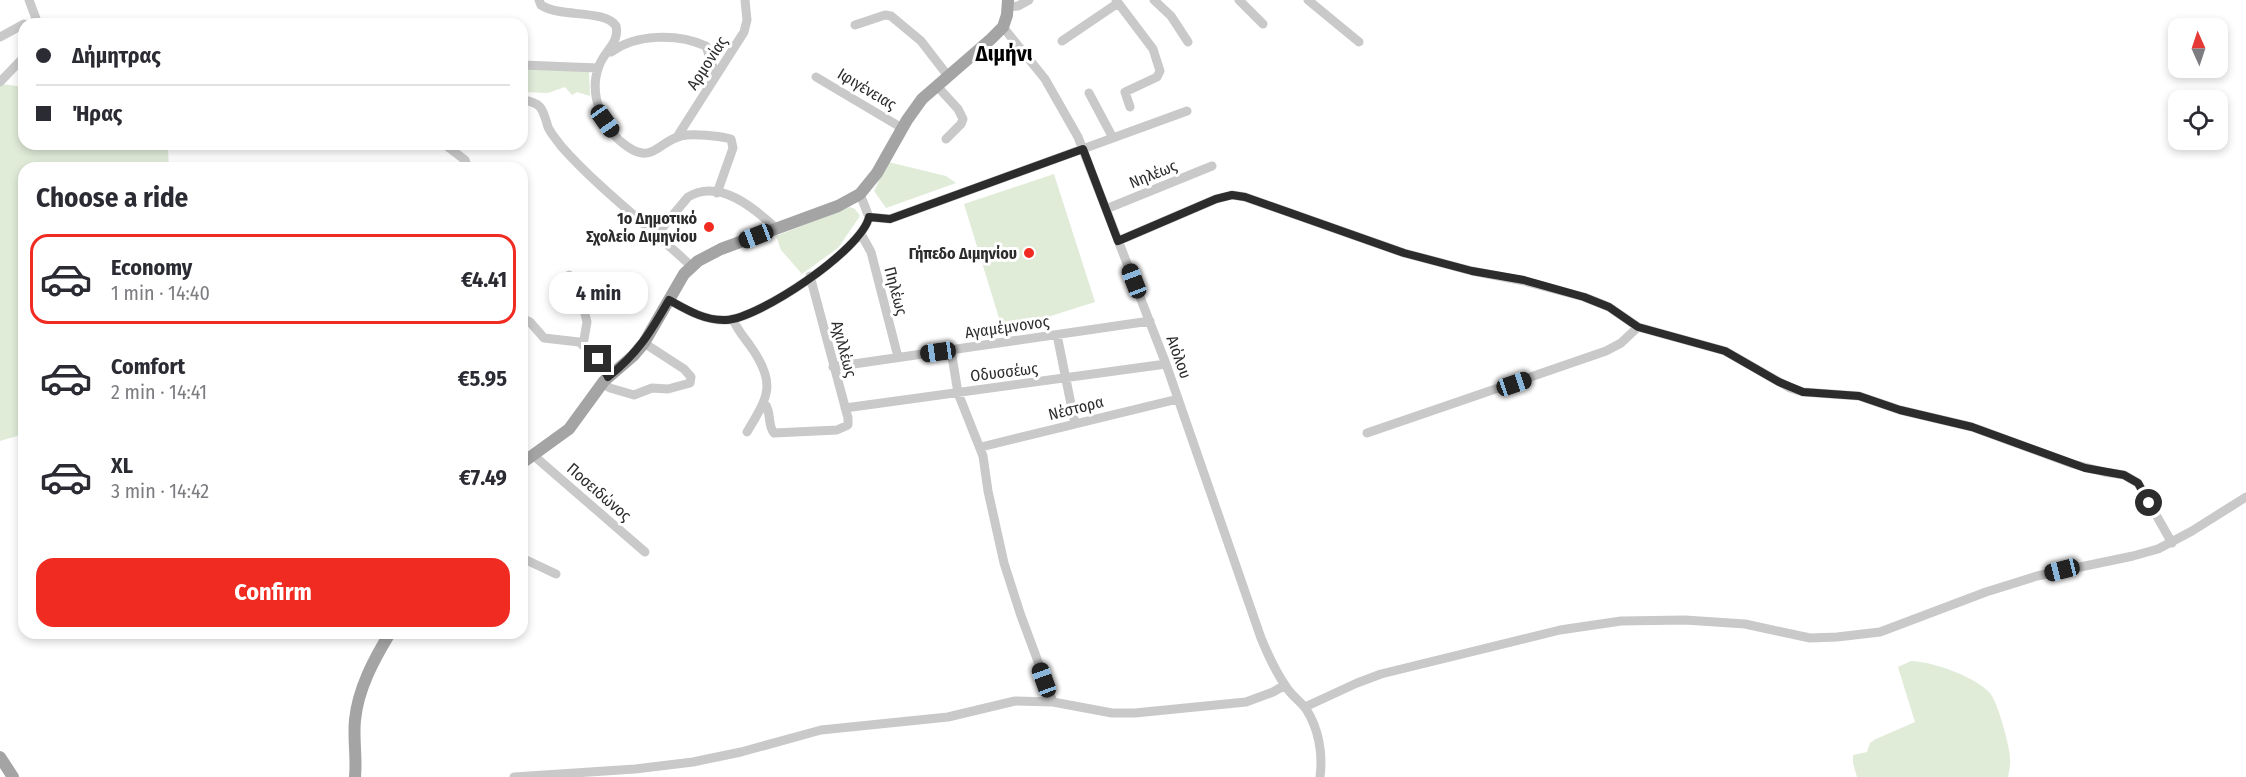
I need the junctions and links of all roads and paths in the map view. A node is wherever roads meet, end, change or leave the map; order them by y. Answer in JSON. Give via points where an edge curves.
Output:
{"nodes":[{"id":1,"x":29,"y":0,"type":"edge"},
{"id":2,"x":539,"y":0,"type":"edge"},
{"id":3,"x":745,"y":0,"type":"edge"},
{"id":4,"x":1029,"y":0,"type":"edge"},
{"id":5,"x":1154,"y":0,"type":"edge"},
{"id":6,"x":1239,"y":0,"type":"edge"},
{"id":7,"x":1308,"y":0,"type":"edge"},
{"id":8,"x":1117,"y":1,"type":"edge"},
{"id":9,"x":1008,"y":4,"type":"edge"},
{"id":10,"x":36,"y":18,"type":"edge"},
{"id":11,"x":1263,"y":24,"type":"dead end"},
{"id":12,"x":855,"y":25,"type":"dead end"},
{"id":13,"x":1003,"y":27,"type":"junction"},
{"id":14,"x":18,"y":28,"type":"edge"},
{"id":15,"x":0,"y":37,"type":"edge"},
{"id":16,"x":1062,"y":41,"type":"dead end"},
{"id":17,"x":1188,"y":42,"type":"dead end"},
{"id":18,"x":1359,"y":42,"type":"dead end"},
{"id":19,"x":18,"y":63,"type":"edge"},
{"id":20,"x":600,"y":64,"type":"junction"},
{"id":21,"x":528,"y":65,"type":"edge"},
{"id":22,"x":716,"y":76,"type":"junction"},
{"id":23,"x":816,"y":76,"type":"dead end"},
{"id":24,"x":948,"y":76,"type":"junction"},
{"id":25,"x":0,"y":82,"type":"edge"},
{"id":26,"x":937,"y":86,"type":"junction"},
{"id":27,"x":1089,"y":93,"type":"dead end"},
{"id":28,"x":528,"y":101,"type":"edge"},
{"id":29,"x":1130,"y":107,"type":"dead end"},
{"id":30,"x":1187,"y":111,"type":"dead end"},
{"id":31,"x":902,"y":128,"type":"junction"},
{"id":32,"x":677,"y":137,"type":"junction"},
{"id":33,"x":1113,"y":138,"type":"junction"},
{"id":34,"x":946,"y":139,"type":"dead end"},
{"id":35,"x":1083,"y":149,"type":"junction"},
{"id":36,"x":452,"y":150,"type":"edge"},
{"id":37,"x":466,"y":162,"type":"edge"},
{"id":38,"x":1212,"y":166,"type":"dead end"},
{"id":39,"x":717,"y":193,"type":"junction"},
{"id":40,"x":860,"y":194,"type":"junction"},
{"id":41,"x":1106,"y":209,"type":"junction"},
{"id":42,"x":869,"y":217,"type":"junction"},
{"id":43,"x":776,"y":228,"type":"junction"},
{"id":44,"x":657,"y":234,"type":"junction"},
{"id":45,"x":861,"y":234,"type":"junction"},
{"id":46,"x":1118,"y":241,"type":"junction"},
{"id":47,"x":691,"y":266,"type":"junction"},
{"id":48,"x":569,"y":274,"type":"dead end"},
{"id":49,"x":810,"y":276,"type":"junction"},
{"id":50,"x":669,"y":300,"type":"junction"},
{"id":51,"x":733,"y":319,"type":"junction"},
{"id":52,"x":528,"y":320,"type":"edge"},
{"id":53,"x":1150,"y":321,"type":"junction"},
{"id":54,"x":1638,"y":327,"type":"junction"},
{"id":55,"x":1057,"y":335,"type":"junction"},
{"id":56,"x":644,"y":343,"type":"junction"},
{"id":57,"x":583,"y":345,"type":"junction"},
{"id":58,"x":951,"y":350,"type":"junction"},
{"id":59,"x":898,"y":357,"type":"junction"},
{"id":60,"x":1166,"y":364,"type":"junction"},
{"id":61,"x":833,"y":367,"type":"junction"},
{"id":62,"x":1066,"y":379,"type":"junction"},
{"id":63,"x":605,"y":380,"type":"junction"},
{"id":64,"x":958,"y":393,"type":"junction"},
{"id":65,"x":1178,"y":399,"type":"junction"},
{"id":66,"x":764,"y":403,"type":"junction"},
{"id":67,"x":845,"y":408,"type":"junction"},
{"id":68,"x":1075,"y":424,"type":"junction"},
{"id":69,"x":747,"y":432,"type":"dead end"},
{"id":70,"x":1367,"y":433,"type":"dead end"},
{"id":71,"x":981,"y":447,"type":"junction"},
{"id":72,"x":533,"y":455,"type":"junction"},
{"id":73,"x":528,"y":459,"type":"edge"},
{"id":74,"x":2246,"y":497,"type":"edge"},
{"id":75,"x":2172,"y":543,"type":"junction"},
{"id":76,"x":645,"y":552,"type":"dead end"},
{"id":77,"x":528,"y":561,"type":"edge"},
{"id":78,"x":556,"y":574,"type":"dead end"},
{"id":79,"x":387,"y":639,"type":"edge"},
{"id":80,"x":1285,"y":686,"type":"junction"},
{"id":81,"x":1053,"y":702,"type":"junction"},
{"id":82,"x":1305,"y":707,"type":"junction"},
{"id":83,"x":0,"y":757,"type":"edge"},
{"id":84,"x":13,"y":777,"type":"edge"},
{"id":85,"x":355,"y":777,"type":"edge"},
{"id":86,"x":514,"y":777,"type":"edge"},
{"id":87,"x":1320,"y":777,"type":"edge"}],
"edges":[{"from":1,"to":10,"type":"street"},
{"from":2,"to":20,"type":"street","via":[[550,10],[608,18],[614,23],[617,37]]},
{"from":3,"to":22,"type":"street","name":"Αρμονίας","via":[[746,28]]},
{"from":4,"to":9,"type":"street","via":[[1018,6]]},
{"from":5,"to":17,"type":"street","via":[[1171,16]]},
{"from":6,"to":11,"type":"street"},
{"from":7,"to":18,"type":"street"},
{"from":8,"to":16,"type":"street"},
{"from":8,"to":29,"type":"street","via":[[1153,49],[1160,70],[1157,77],[1125,92]]},
{"from":9,"to":13,"type":"main road"},
{"from":12,"to":24,"type":"street","via":[[891,16],[921,41]]},
{"from":13,"to":24,"type":"main road"},
{"from":13,"to":35,"type":"street","name":"Αιόλου","via":[[1045,79]]},
{"from":14,"to":15,"type":"street"},
{"from":19,"to":25,"type":"street"},
{"from":20,"to":21,"type":"street"},
{"from":20,"to":22,"type":"street","via":[[631,41],[678,39],[706,46]]},
{"from":20,"to":32,"type":"street","via":[[596,91],[599,108],[623,144],[642,154]]},
{"from":22,"to":32,"type":"street","name":"Αρμονίας"},
{"from":23,"to":31,"type":"street","name":"Ιφιγένειας"},
{"from":24,"to":26,"type":"main road"},
{"from":26,"to":31,"type":"main road"},
{"from":26,"to":34,"type":"street","via":[[963,119]]},
{"from":27,"to":33,"type":"street"},
{"from":28,"to":44,"type":"street","via":[[540,107],[560,144]]},
{"from":30,"to":33,"type":"street"},
{"from":31,"to":40,"type":"main road","via":[[877,173]]},
{"from":32,"to":39,"type":"street","via":[[694,135],[733,141]]},
{"from":33,"to":35,"type":"street"},
{"from":35,"to":41,"type":"street","name":"Αιόλου"},
{"from":35,"to":42,"type":"street","via":[[890,219]]},
{"from":36,"to":37,"type":"street"},
{"from":38,"to":41,"type":"street","name":"Νηλέως"},
{"from":39,"to":43,"type":"street","via":[[746,202]]},
{"from":39,"to":44,"type":"street","via":[[699,192],[688,197]]},
{"from":40,"to":42,"type":"street"},
{"from":40,"to":43,"type":"main road"},
{"from":41,"to":46,"type":"street","name":"Αιόλου"},
{"from":42,"to":45,"type":"street"},
{"from":43,"to":47,"type":"main road","via":[[710,254]]},
{"from":44,"to":47,"type":"street"},
{"from":45,"to":49,"type":"street","via":[[846,251]]},
{"from":45,"to":59,"type":"street","name":"Πηλέως","via":[[871,252]]},
{"from":46,"to":53,"type":"street","name":"Αιόλου"},
{"from":46,"to":54,"type":"street","via":[[1216,199],[1239,195],[1394,250],[1584,297],[1609,307]]},
{"from":47,"to":50,"type":"main road"},
{"from":48,"to":57,"type":"street","via":[[587,322]]},
{"from":49,"to":51,"type":"street","via":[[760,310]]},
{"from":49,"to":61,"type":"street","name":"Αχιλλέως"},
{"from":50,"to":51,"type":"street","via":[[705,318]]},
{"from":50,"to":56,"type":"main road"},
{"from":51,"to":66,"type":"street","via":[[765,375]]},
{"from":52,"to":57,"type":"street","via":[[544,338]]},
{"from":53,"to":55,"type":"street","name":"Αγαμέμνονος"},
{"from":53,"to":60,"type":"street","name":"Αιόλου"},
{"from":54,"to":70,"type":"street","via":[[1606,351]]},
{"from":54,"to":75,"type":"street","via":[[1725,351],[1803,392],[1859,396],[1972,427],[2085,468],[2132,477]]},
{"from":55,"to":58,"type":"street","name":"Αγαμέμνονος"},
{"from":55,"to":62,"type":"street"},
{"from":56,"to":63,"type":"main road"},
{"from":56,"to":63,"type":"street","via":[[684,369],[691,377],[690,383],[668,389],[651,388],[634,395],[609,388]]},
{"from":57,"to":63,"type":"street","via":[[598,359]]},
{"from":58,"to":59,"type":"street","name":"Αγαμέμνονος"},
{"from":58,"to":64,"type":"street"},
{"from":59,"to":61,"type":"street","name":"Αγαμέμνονος"},
{"from":60,"to":62,"type":"street","name":"Οδυσσέως"},
{"from":60,"to":65,"type":"street","name":"Αιόλου"},
{"from":61,"to":67,"type":"street","name":"Αχιλλέως"},
{"from":62,"to":64,"type":"street","name":"Οδυσσέως"},
{"from":62,"to":68,"type":"street"},
{"from":63,"to":72,"type":"main road","via":[[568,429]]},
{"from":64,"to":67,"type":"street","name":"Οδυσσέως"},
{"from":64,"to":71,"type":"street"},
{"from":65,"to":68,"type":"street","name":"Νέστορα"},
{"from":65,"to":80,"type":"street","name":"Αιόλου","via":[[1261,638]]},
{"from":66,"to":67,"type":"street","name":"Αχιλλέως","via":[[774,433],[846,427],[849,421]]},
{"from":66,"to":69,"type":"street"},
{"from":68,"to":71,"type":"street","name":"Νέστορα"},
{"from":71,"to":81,"type":"street","via":[[1004,563]]},
{"from":72,"to":73,"type":"main road"},
{"from":72,"to":76,"type":"street","name":"Ποσειδώνος"},
{"from":74,"to":75,"type":"street"},
{"from":75,"to":82,"type":"street","via":[[2147,553],[2037,576],[1891,629],[1867,634],[1810,638],[1755,625],[1685,620],[1593,624],[1381,674]]},
{"from":77,"to":78,"type":"street"},
{"from":79,"to":85,"type":"main road","via":[[369,672],[358,705]]},
{"from":80,"to":81,"type":"street","via":[[1246,702],[1135,713],[1112,713]]},
{"from":80,"to":82,"type":"street","name":"Αιόλου"},
{"from":81,"to":86,"type":"street","via":[[1015,701],[948,717],[843,727],[675,764]]},
{"from":82,"to":87,"type":"street","via":[[1320,748]]},
{"from":83,"to":84,"type":"main road"}]}
